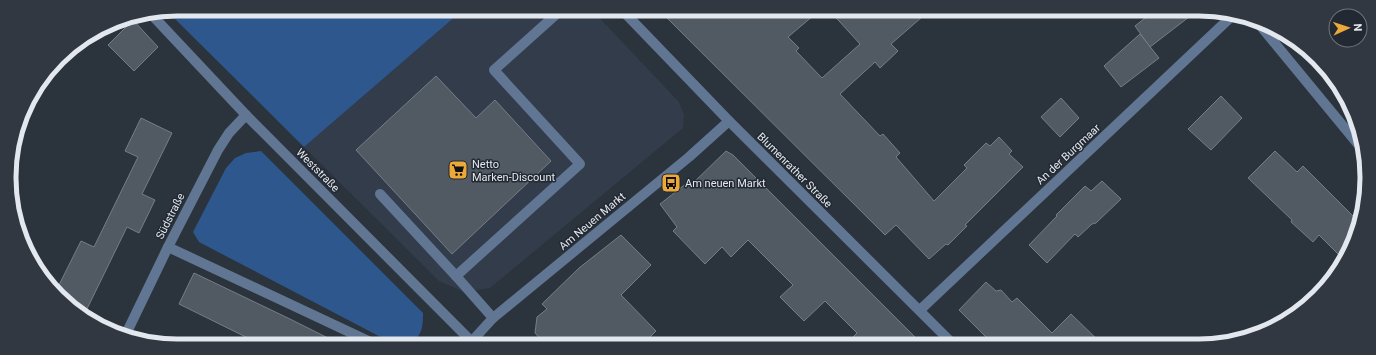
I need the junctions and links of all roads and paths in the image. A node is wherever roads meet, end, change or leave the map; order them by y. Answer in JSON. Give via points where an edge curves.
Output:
{"nodes":[{"id":1,"x":554,"y":16,"type":"edge"},
{"id":2,"x":628,"y":16,"type":"edge"},
{"id":3,"x":154,"y":17,"type":"edge"},
{"id":4,"x":1229,"y":19,"type":"edge"},
{"id":5,"x":1264,"y":30,"type":"edge"},
{"id":6,"x":246,"y":115,"type":"junction"},
{"id":7,"x":728,"y":121,"type":"junction"},
{"id":8,"x":1356,"y":141,"type":"edge"},
{"id":9,"x":380,"y":194,"type":"dead end"},
{"id":10,"x":168,"y":247,"type":"junction"},
{"id":11,"x":456,"y":276,"type":"junction"},
{"id":12,"x":920,"y":310,"type":"junction"},
{"id":13,"x":493,"y":318,"type":"junction"},
{"id":14,"x":128,"y":331,"type":"edge"},
{"id":15,"x":366,"y":339,"type":"edge"},
{"id":16,"x":469,"y":339,"type":"edge"},
{"id":17,"x":476,"y":339,"type":"edge"},
{"id":18,"x":948,"y":339,"type":"edge"}],
"edges":[{"from":1,"to":11,"type":"street","via":[[494,70],[580,164]]},
{"from":2,"to":7,"type":"street","name":"Blumenrather Straße"},
{"from":3,"to":6,"type":"street","name":"Weststraße"},
{"from":4,"to":12,"type":"street","name":"An der Burgmaar"},
{"from":5,"to":8,"type":"street"},
{"from":6,"to":10,"type":"street","name":"Südstraße","via":[[229,133],[218,150]]},
{"from":6,"to":16,"type":"street","name":"Weststraße"},
{"from":7,"to":12,"type":"street","name":"Blumenrather Straße"},
{"from":7,"to":13,"type":"street","name":"Am Neuen Markt","via":[[683,162]]},
{"from":9,"to":11,"type":"street"},
{"from":10,"to":14,"type":"street","name":"Südstraße"},
{"from":10,"to":15,"type":"street"},
{"from":11,"to":13,"type":"street"},
{"from":12,"to":18,"type":"street","name":"Blumenrather Straße"},
{"from":13,"to":17,"type":"street","name":"Am Neuen Markt"}]}
